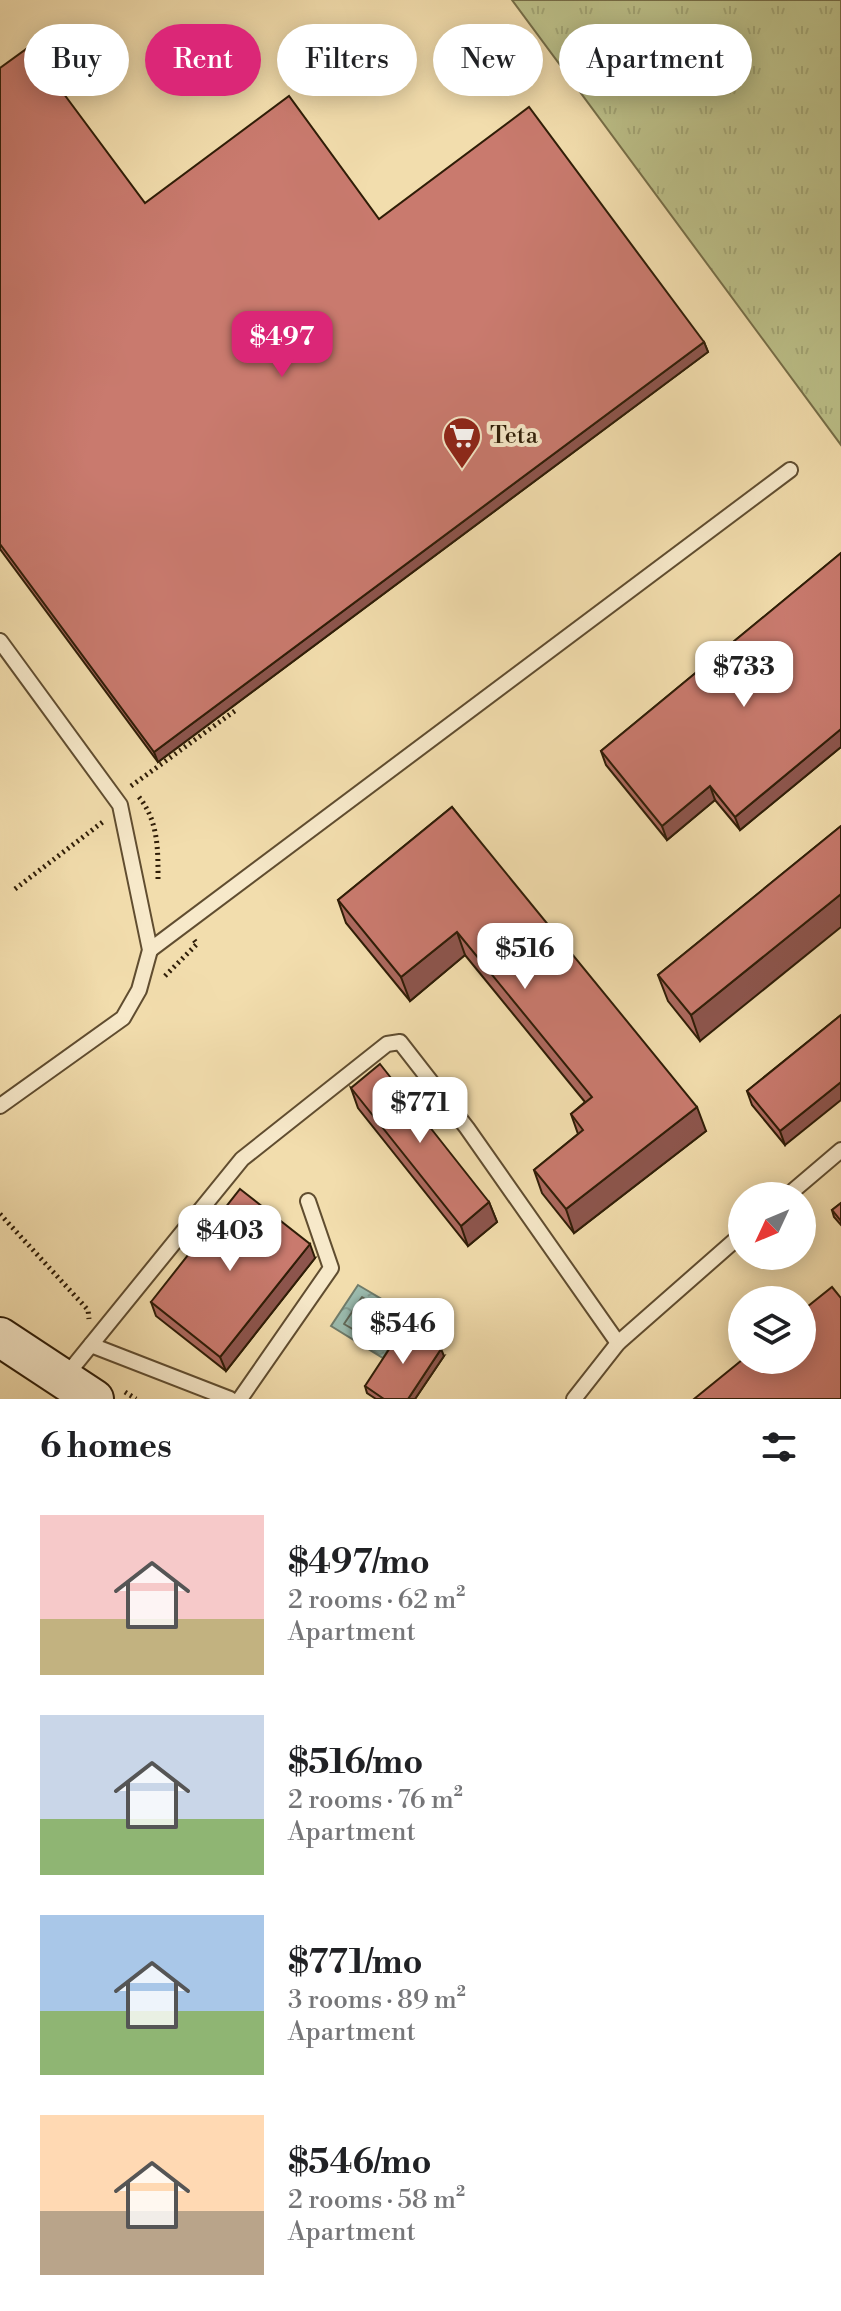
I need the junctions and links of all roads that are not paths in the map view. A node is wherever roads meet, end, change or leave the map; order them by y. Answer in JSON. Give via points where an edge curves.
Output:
{"nodes":[{"id":1,"x":790,"y":470,"type":"dead end"},
{"id":2,"x":0,"y":641,"type":"edge"},
{"id":3,"x":150,"y":950,"type":"junction"},
{"id":4,"x":0,"y":1106,"type":"edge"},
{"id":5,"x":841,"y":1150,"type":"edge"},
{"id":6,"x":803,"y":1182,"type":"edge"},
{"id":7,"x":308,"y":1201,"type":"dead end"},
{"id":8,"x":728,"y":1246,"type":"edge"},
{"id":9,"x":0,"y":1337,"type":"edge"},
{"id":10,"x":618,"y":1343,"type":"junction"},
{"id":11,"x":91,"y":1345,"type":"junction"},
{"id":12,"x":79,"y":1389,"type":"edge"},
{"id":13,"x":230,"y":1399,"type":"edge"},
{"id":14,"x":240,"y":1399,"type":"edge"},
{"id":15,"x":574,"y":1399,"type":"edge"}],
"edges":[{"from":1,"to":3,"type":"lane"},
{"from":2,"to":3,"type":"lane","via":[[120,805]]},
{"from":3,"to":4,"type":"lane","via":[[139,990],[123,1018]]},
{"from":5,"to":6,"type":"lane"},
{"from":7,"to":14,"type":"lane","via":[[331,1268]]},
{"from":8,"to":10,"type":"lane"},
{"from":9,"to":12,"type":"main road"},
{"from":10,"to":11,"type":"lane","via":[[400,1042],[387,1044],[242,1159]]},
{"from":10,"to":15,"type":"lane"},
{"from":11,"to":12,"type":"lane"},
{"from":11,"to":13,"type":"lane"}]}
